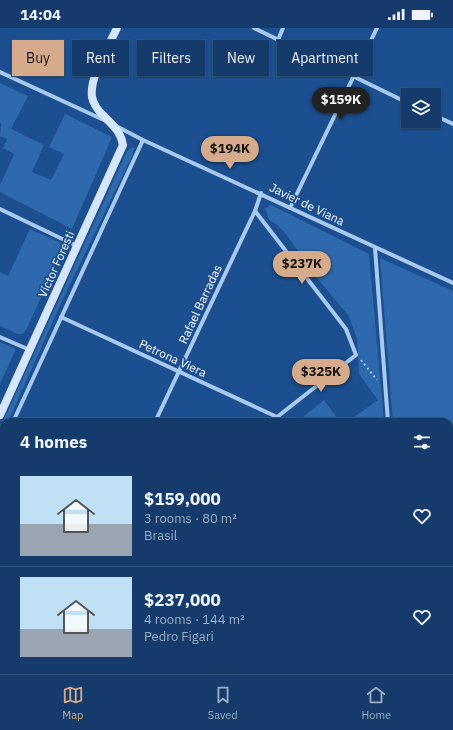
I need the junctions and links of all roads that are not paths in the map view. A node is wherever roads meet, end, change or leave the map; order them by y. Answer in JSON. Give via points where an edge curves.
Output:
{"nodes":[{"id":1,"x":117,"y":28,"type":"edge"},
{"id":2,"x":254,"y":28,"type":"edge"},
{"id":3,"x":283,"y":28,"type":"edge"},
{"id":4,"x":377,"y":28,"type":"edge"},
{"id":5,"x":278,"y":40,"type":"joint"},
{"id":6,"x":0,"y":72,"type":"edge"},
{"id":7,"x":353,"y":77,"type":"junction"},
{"id":8,"x":401,"y":100,"type":"edge"},
{"id":9,"x":441,"y":118,"type":"edge"},
{"id":10,"x":112,"y":124,"type":"junction"},
{"id":11,"x":453,"y":124,"type":"edge"},
{"id":12,"x":143,"y":140,"type":"junction"},
{"id":13,"x":262,"y":193,"type":"junction"},
{"id":14,"x":290,"y":208,"type":"junction"},
{"id":15,"x":0,"y":209,"type":"edge"},
{"id":16,"x":254,"y":211,"type":"junction"},
{"id":17,"x":77,"y":246,"type":"junction"},
{"id":18,"x":375,"y":248,"type":"junction"},
{"id":19,"x":453,"y":282,"type":"edge"},
{"id":20,"x":61,"y":317,"type":"junction"},
{"id":21,"x":0,"y":336,"type":"edge"},
{"id":22,"x":30,"y":351,"type":"junction"},
{"id":23,"x":179,"y":371,"type":"junction"},
{"id":24,"x":0,"y":415,"type":"edge"},
{"id":25,"x":276,"y":417,"type":"joint"},
{"id":26,"x":15,"y":418,"type":"edge"},
{"id":27,"x":157,"y":418,"type":"edge"},
{"id":28,"x":388,"y":418,"type":"edge"}],
"edges":[{"from":1,"to":10,"type":"street","via":[[99,67],[92,90],[92,98],[96,105]]},
{"from":2,"to":5,"type":"street"},
{"from":3,"to":5,"type":"street"},
{"from":4,"to":7,"type":"street"},
{"from":6,"to":10,"type":"street","name":"Javier de Viana"},
{"from":7,"to":8,"type":"street"},
{"from":7,"to":14,"type":"street"},
{"from":9,"to":11,"type":"street"},
{"from":10,"to":12,"type":"street","name":"Javier de Viana"},
{"from":10,"to":17,"type":"street","name":"Víctor Foresti","via":[[119,132],[123,145]]},
{"from":12,"to":13,"type":"street","name":"Javier de Viana"},
{"from":12,"to":20,"type":"street"},
{"from":13,"to":14,"type":"street","name":"Javier de Viana"},
{"from":13,"to":16,"type":"street","name":"Rafael Barradas"},
{"from":14,"to":18,"type":"street","name":"Javier de Viana"},
{"from":15,"to":17,"type":"street"},
{"from":16,"to":23,"type":"street","name":"Rafael Barradas"},
{"from":16,"to":25,"type":"street","via":[[346,329],[356,355]]},
{"from":17,"to":22,"type":"street","name":"Víctor Foresti"},
{"from":18,"to":19,"type":"street","name":"Javier de Viana"},
{"from":18,"to":28,"type":"street"},
{"from":20,"to":23,"type":"street","name":"Petrona Viera"},
{"from":20,"to":26,"type":"street"},
{"from":21,"to":22,"type":"street"},
{"from":22,"to":24,"type":"street","name":"Víctor Foresti"},
{"from":23,"to":25,"type":"street","name":"Petrona Viera"},
{"from":23,"to":27,"type":"street","name":"Rafael Barradas"}]}
